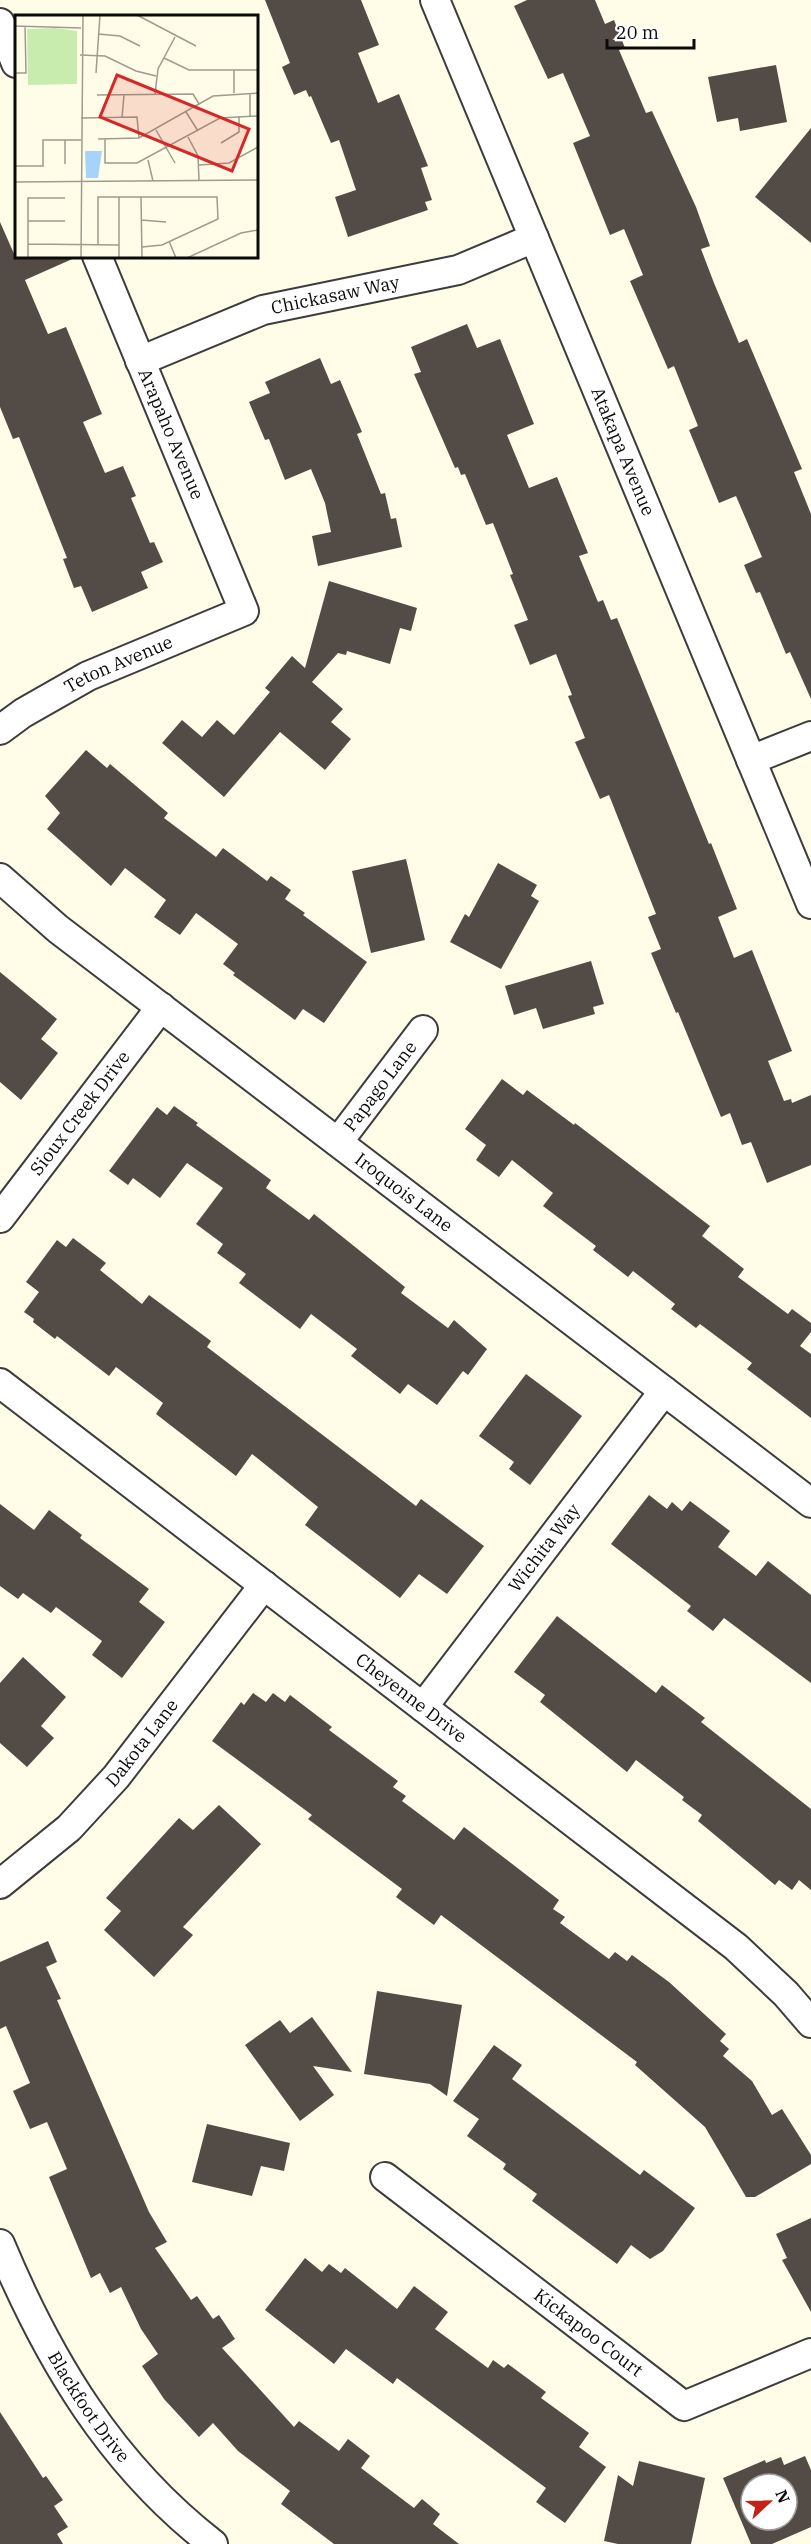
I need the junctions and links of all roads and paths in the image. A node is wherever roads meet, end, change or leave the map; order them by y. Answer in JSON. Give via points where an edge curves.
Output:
{"nodes":[{"id":1,"x":435,"y":0,"type":"edge"},
{"id":2,"x":0,"y":23,"type":"edge"},
{"id":3,"x":15,"y":60,"type":"edge"},
{"id":4,"x":534,"y":238,"type":"junction"},
{"id":5,"x":98,"y":258,"type":"edge"},
{"id":6,"x":141,"y":361,"type":"junction"},
{"id":7,"x":244,"y":611,"type":"joint"},
{"id":8,"x":0,"y":730,"type":"edge"},
{"id":9,"x":811,"y":736,"type":"edge"},
{"id":10,"x":751,"y":760,"type":"junction"},
{"id":11,"x":0,"y":878,"type":"edge"},
{"id":12,"x":811,"y":904,"type":"edge"},
{"id":13,"x":161,"y":1007,"type":"junction"},
{"id":14,"x":423,"y":1030,"type":"dead end"},
{"id":15,"x":338,"y":1142,"type":"junction"},
{"id":16,"x":0,"y":1218,"type":"edge"},
{"id":17,"x":0,"y":1383,"type":"edge"},
{"id":18,"x":664,"y":1391,"type":"junction"},
{"id":19,"x":811,"y":1503,"type":"edge"},
{"id":20,"x":264,"y":1585,"type":"junction"},
{"id":21,"x":423,"y":1707,"type":"junction"},
{"id":22,"x":0,"y":1884,"type":"edge"},
{"id":23,"x":811,"y":2023,"type":"edge"},
{"id":24,"x":385,"y":2177,"type":"dead end"},
{"id":25,"x":0,"y":2244,"type":"edge"},
{"id":26,"x":811,"y":2353,"type":"edge"},
{"id":27,"x":213,"y":2544,"type":"edge"}],
"edges":[{"from":1,"to":4,"type":"street","name":"Atakapa Avenue"},
{"from":2,"to":3,"type":"street"},
{"from":4,"to":6,"type":"street","name":"Chickasaw Way","via":[[458,270],[263,310]]},
{"from":4,"to":10,"type":"street","name":"Atakapa Avenue"},
{"from":5,"to":6,"type":"street","name":"Arapaho Avenue"},
{"from":6,"to":7,"type":"street","name":"Arapaho Avenue"},
{"from":7,"to":8,"type":"street","name":"Teton Avenue","via":[[88,676]]},
{"from":9,"to":10,"type":"street"},
{"from":10,"to":12,"type":"street","name":"Atakapa Avenue"},
{"from":11,"to":13,"type":"street","name":"Iroquois Lane","via":[[58,929]]},
{"from":13,"to":15,"type":"street","name":"Iroquois Lane"},
{"from":13,"to":16,"type":"street","name":"Sioux Creek Drive"},
{"from":14,"to":15,"type":"street","name":"Papago Lane"},
{"from":15,"to":18,"type":"street","name":"Iroquois Lane"},
{"from":17,"to":20,"type":"street","name":"Cheyenne Drive"},
{"from":18,"to":19,"type":"street","name":"Iroquois Lane"},
{"from":18,"to":21,"type":"street","name":"Wichita Way"},
{"from":20,"to":21,"type":"street","name":"Cheyenne Drive"},
{"from":20,"to":22,"type":"street","name":"Dakota Lane","via":[[116,1778],[69,1828]]},
{"from":21,"to":23,"type":"street","name":"Cheyenne Drive","via":[[736,1947]]},
{"from":24,"to":26,"type":"street","name":"Kickapoo Court","via":[[684,2406]]},
{"from":25,"to":27,"type":"street","name":"Blackfoot Drive","via":[[40,2334],[102,2432],[139,2476]]}]}
